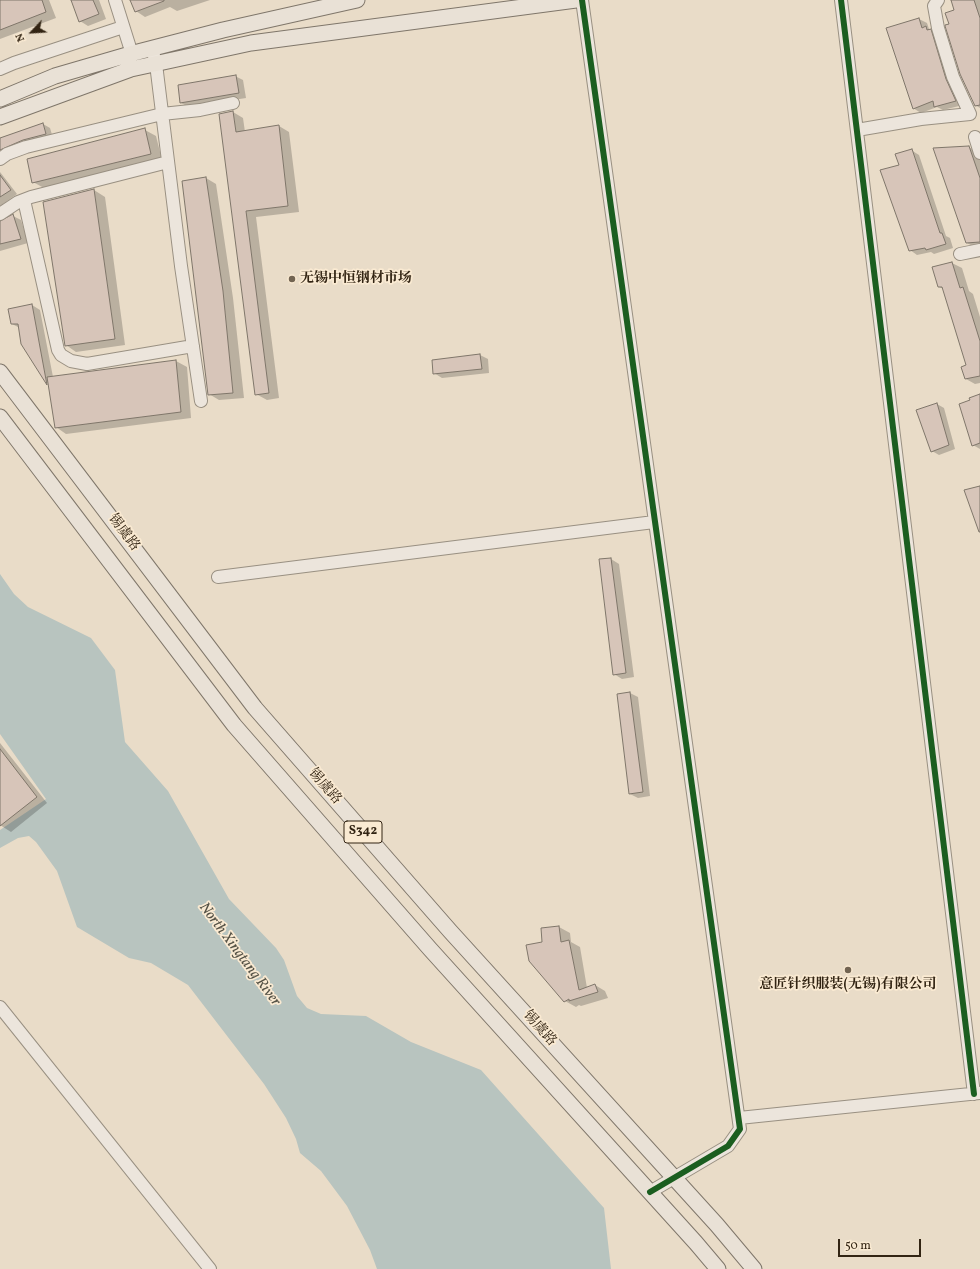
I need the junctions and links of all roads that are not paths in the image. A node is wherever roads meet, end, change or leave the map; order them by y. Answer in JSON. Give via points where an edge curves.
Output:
{"nodes":[{"id":1,"x":115,"y":0,"type":"edge"},
{"id":2,"x":357,"y":0,"type":"edge"},
{"id":3,"x":576,"y":0,"type":"edge"},
{"id":4,"x":582,"y":0,"type":"edge"},
{"id":5,"x":842,"y":0,"type":"edge"},
{"id":6,"x":938,"y":0,"type":"edge"},
{"id":7,"x":123,"y":27,"type":"junction"},
{"id":8,"x":152,"y":48,"type":"junction"},
{"id":9,"x":132,"y":54,"type":"junction"},
{"id":10,"x":156,"y":64,"type":"junction"},
{"id":11,"x":0,"y":69,"type":"edge"},
{"id":12,"x":0,"y":99,"type":"edge"},
{"id":13,"x":233,"y":103,"type":"dead end"},
{"id":14,"x":162,"y":114,"type":"junction"},
{"id":15,"x":0,"y":117,"type":"edge"},
{"id":16,"x":857,"y":130,"type":"junction"},
{"id":17,"x":975,"y":137,"type":"dead end"},
{"id":18,"x":980,"y":153,"type":"edge"},
{"id":19,"x":0,"y":159,"type":"edge"},
{"id":20,"x":168,"y":162,"type":"junction"},
{"id":21,"x":24,"y":200,"type":"junction"},
{"id":22,"x":0,"y":214,"type":"edge"},
{"id":23,"x":980,"y":250,"type":"edge"},
{"id":24,"x":960,"y":254,"type":"dead end"},
{"id":25,"x":193,"y":346,"type":"junction"},
{"id":26,"x":0,"y":372,"type":"edge"},
{"id":27,"x":201,"y":401,"type":"dead end"},
{"id":28,"x":0,"y":417,"type":"edge"},
{"id":29,"x":654,"y":522,"type":"junction"},
{"id":30,"x":218,"y":577,"type":"dead end"},
{"id":31,"x":0,"y":1007,"type":"edge"},
{"id":32,"x":977,"y":1094,"type":"edge"},
{"id":33,"x":739,"y":1118,"type":"junction"},
{"id":34,"x":674,"y":1178,"type":"junction"},
{"id":35,"x":650,"y":1192,"type":"junction"},
{"id":36,"x":210,"y":1269,"type":"edge"},
{"id":37,"x":718,"y":1269,"type":"edge"},
{"id":38,"x":754,"y":1269,"type":"edge"}],
"edges":[{"from":1,"to":7,"type":"street"},
{"from":2,"to":8,"type":"main road"},
{"from":3,"to":10,"type":"main road","via":[[251,43]]},
{"from":4,"to":29,"type":"street"},
{"from":5,"to":16,"type":"street"},
{"from":6,"to":16,"type":"street","via":[[934,6],[938,28],[953,77],[970,114]]},
{"from":7,"to":9,"type":"street"},
{"from":7,"to":11,"type":"street"},
{"from":8,"to":9,"type":"main road"},
{"from":8,"to":10,"type":"street"},
{"from":9,"to":12,"type":"main road","via":[[55,76]]},
{"from":10,"to":14,"type":"street"},
{"from":10,"to":15,"type":"main road","via":[[131,69]]},
{"from":13,"to":14,"type":"street"},
{"from":14,"to":19,"type":"street","via":[[26,147]]},
{"from":14,"to":20,"type":"street"},
{"from":16,"to":32,"type":"street"},
{"from":17,"to":18,"type":"street"},
{"from":20,"to":21,"type":"street"},
{"from":20,"to":25,"type":"street"},
{"from":21,"to":22,"type":"street"},
{"from":21,"to":25,"type":"street","via":[[61,355],[71,361],[87,364]]},
{"from":23,"to":24,"type":"street"},
{"from":25,"to":27,"type":"street"},
{"from":26,"to":34,"type":"main road","name":"锡虞路","number":"S342","via":[[255,708],[456,937]]},
{"from":28,"to":35,"type":"main road","name":"锡虞路","number":"S342","via":[[234,726],[430,950]]},
{"from":29,"to":30,"type":"street"},
{"from":29,"to":33,"type":"street"},
{"from":31,"to":36,"type":"street"},
{"from":32,"to":33,"type":"street"},
{"from":33,"to":34,"type":"street","via":[[740,1129],[728,1146]]},
{"from":34,"to":35,"type":"street"},
{"from":34,"to":38,"type":"main road","name":"锡虞路","number":"S342"},
{"from":35,"to":37,"type":"main road","name":"锡虞路","number":"S342"}]}
